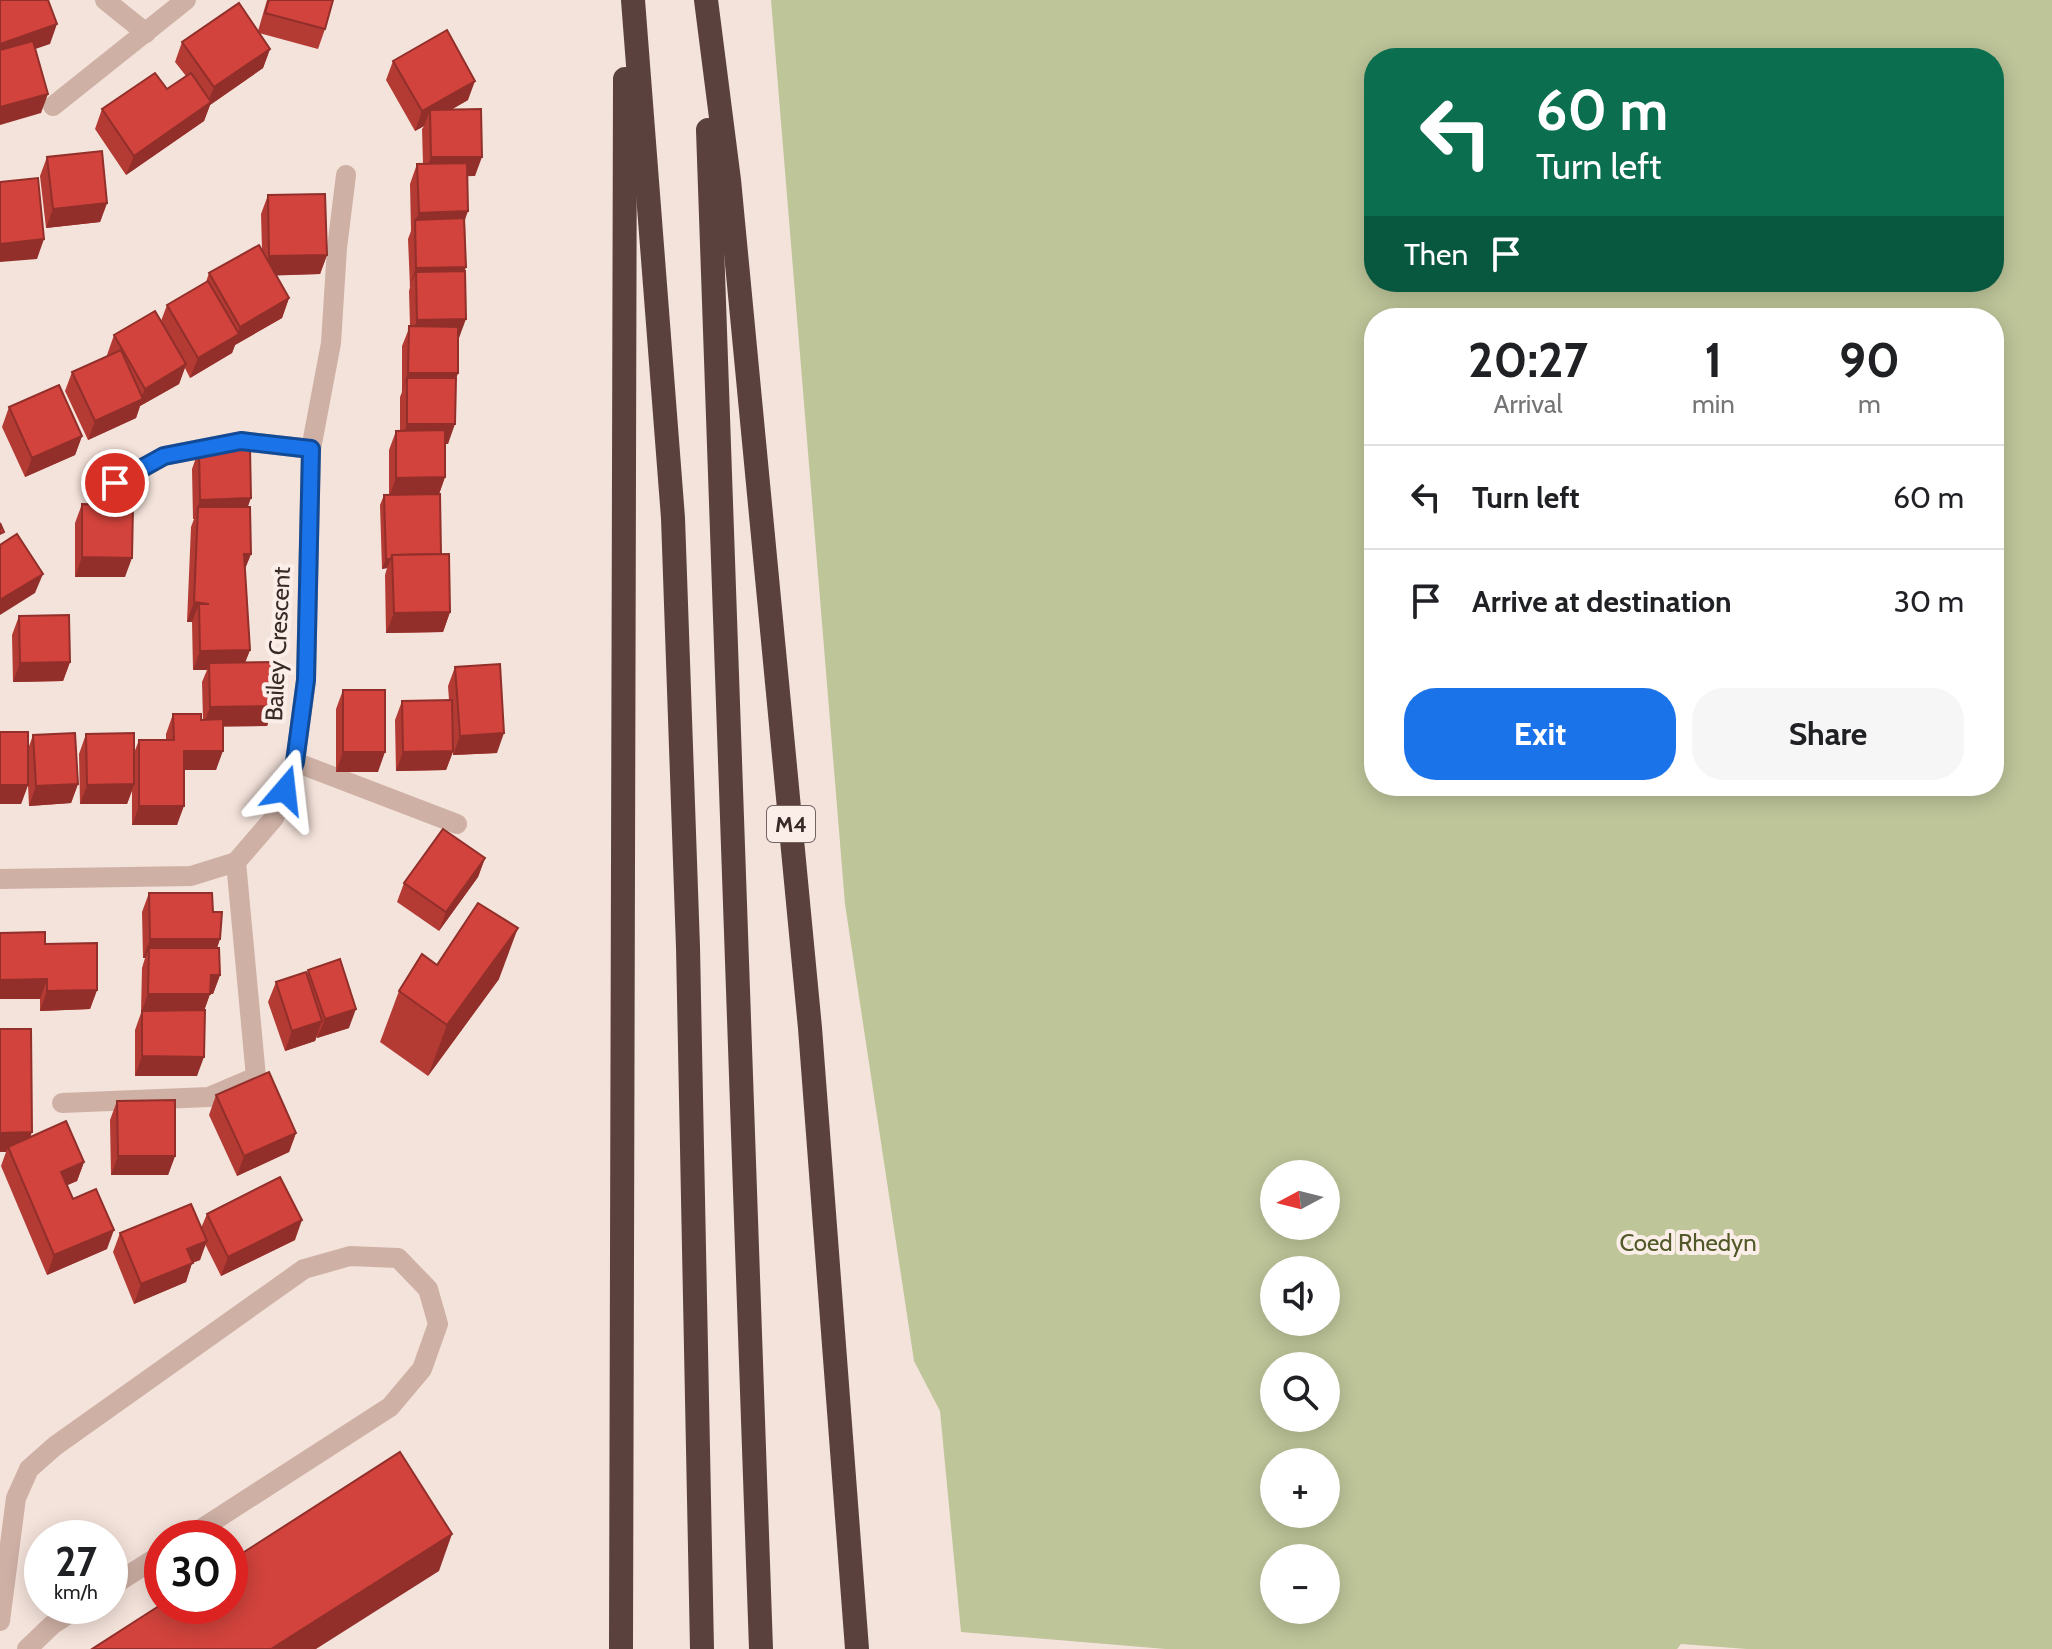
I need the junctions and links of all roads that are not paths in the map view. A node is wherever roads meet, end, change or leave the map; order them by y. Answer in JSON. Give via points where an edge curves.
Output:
{"nodes":[{"id":1,"x":105,"y":0,"type":"edge"},
{"id":2,"x":186,"y":0,"type":"edge"},
{"id":3,"x":625,"y":0,"type":"edge"},
{"id":4,"x":633,"y":0,"type":"edge"},
{"id":5,"x":705,"y":0,"type":"edge"},
{"id":6,"x":146,"y":33,"type":"junction"},
{"id":7,"x":53,"y":106,"type":"dead end"},
{"id":8,"x":346,"y":175,"type":"dead end"},
{"id":9,"x":311,"y":449,"type":"junction"},
{"id":10,"x":96,"y":495,"type":"dead end"},
{"id":11,"x":295,"y":762,"type":"junction"},
{"id":12,"x":457,"y":824,"type":"dead end"},
{"id":13,"x":236,"y":862,"type":"junction"},
{"id":14,"x":0,"y":879,"type":"edge"},
{"id":15,"x":62,"y":1103,"type":"dead end"},
{"id":16,"x":215,"y":1520,"type":"edge"},
{"id":17,"x":0,"y":1621,"type":"edge"},
{"id":18,"x":54,"y":1624,"type":"edge"},
{"id":19,"x":27,"y":1649,"type":"edge"},
{"id":20,"x":621,"y":1649,"type":"edge"},
{"id":21,"x":702,"y":1649,"type":"edge"},
{"id":22,"x":761,"y":1649,"type":"edge"},
{"id":23,"x":857,"y":1649,"type":"edge"}],
"edges":[{"from":1,"to":6,"type":"street"},
{"from":2,"to":6,"type":"street"},
{"from":3,"to":20,"type":"highway"},
{"from":4,"to":21,"type":"highway","via":[[673,518]]},
{"from":5,"to":22,"type":"highway","number":"M4"},
{"from":5,"to":23,"type":"highway","number":"M4","via":[[729,180],[810,1028]]},
{"from":6,"to":7,"type":"street"},
{"from":8,"to":9,"type":"street","name":"Bailey Crescent","via":[[331,343]]},
{"from":9,"to":10,"type":"street","via":[[241,441],[164,456]]},
{"from":9,"to":11,"type":"street","name":"Bailey Crescent","via":[[306,680]]},
{"from":11,"to":12,"type":"street"},
{"from":11,"to":13,"type":"street","name":"Bailey Crescent","via":[[274,818]]},
{"from":13,"to":14,"type":"street","via":[[191,876]]},
{"from":13,"to":15,"type":"street","via":[[256,1077],[209,1097]]},
{"from":16,"to":17,"type":"street","via":[[390,1407],[422,1369],[438,1324],[428,1289],[398,1258],[350,1256],[304,1269],[29,1469],[16,1498]]},
{"from":18,"to":19,"type":"street"}]}
